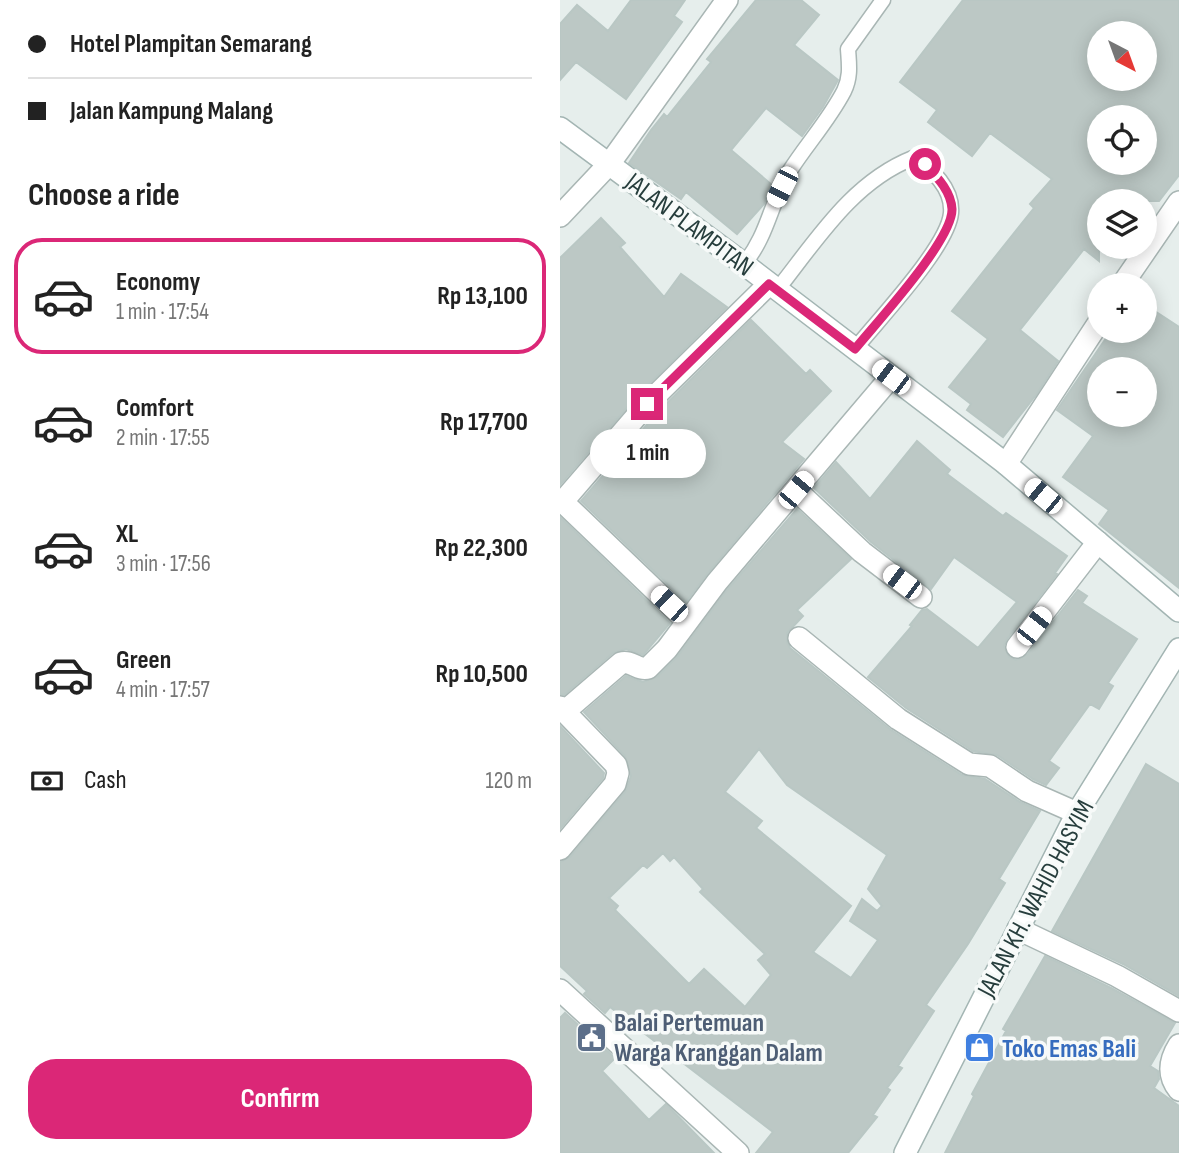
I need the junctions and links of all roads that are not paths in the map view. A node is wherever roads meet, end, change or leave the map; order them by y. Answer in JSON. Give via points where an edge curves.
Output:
{"nodes":[{"id":1,"x":727,"y":0,"type":"edge"},
{"id":2,"x":883,"y":0,"type":"edge"},
{"id":3,"x":560,"y":128,"type":"edge"},
{"id":4,"x":610,"y":163,"type":"junction"},
{"id":5,"x":1179,"y":202,"type":"edge"},
{"id":6,"x":560,"y":216,"type":"edge"},
{"id":7,"x":744,"y":264,"type":"junction"},
{"id":8,"x":1130,"y":273,"type":"edge"},
{"id":9,"x":773,"y":287,"type":"junction"},
{"id":10,"x":1087,"y":340,"type":"edge"},
{"id":11,"x":855,"y":349,"type":"junction"},
{"id":12,"x":891,"y":377,"type":"junction"},
{"id":13,"x":1006,"y":464,"type":"junction"},
{"id":14,"x":796,"y":490,"type":"junction"},
{"id":15,"x":1098,"y":542,"type":"junction"},
{"id":16,"x":921,"y":597,"type":"dead end"},
{"id":17,"x":1179,"y":611,"type":"edge"},
{"id":18,"x":687,"y":621,"type":"junction"},
{"id":19,"x":799,"y":638,"type":"dead end"},
{"id":20,"x":1017,"y":647,"type":"dead end"},
{"id":21,"x":1179,"y":649,"type":"edge"},
{"id":22,"x":562,"y":709,"type":"edge"},
{"id":23,"x":1077,"y":813,"type":"junction"},
{"id":24,"x":560,"y":849,"type":"edge"},
{"id":25,"x":1018,"y":929,"type":"junction"},
{"id":26,"x":560,"y":990,"type":"edge"},
{"id":27,"x":1179,"y":1011,"type":"edge"},
{"id":28,"x":1179,"y":1045,"type":"edge"},
{"id":29,"x":1179,"y":1090,"type":"edge"},
{"id":30,"x":738,"y":1153,"type":"edge"},
{"id":31,"x":905,"y":1153,"type":"edge"}],
"edges":[{"from":1,"to":4,"type":"street"},
{"from":2,"to":7,"type":"lane","via":[[848,49],[850,75],[844,92],[788,174],[764,235]]},
{"from":3,"to":4,"type":"street","name":"JALAN PLAMPITAN"},
{"from":4,"to":6,"type":"street"},
{"from":4,"to":7,"type":"street","name":"JALAN PLAMPITAN"},
{"from":5,"to":8,"type":"street"},
{"from":7,"to":9,"type":"street","name":"JALAN PLAMPITAN"},
{"from":9,"to":11,"type":"street","name":"JALAN PLAMPITAN"},
{"from":9,"to":11,"type":"lane","via":[[857,192],[902,162],[913,158],[925,164],[947,191],[950,222],[921,269]]},
{"from":9,"to":18,"type":"street","via":[[647,404],[565,499],[566,505]]},
{"from":10,"to":13,"type":"street"},
{"from":11,"to":12,"type":"street","name":"JALAN PLAMPITAN"},
{"from":12,"to":13,"type":"street","name":"JALAN PLAMPITAN"},
{"from":12,"to":14,"type":"street"},
{"from":13,"to":15,"type":"street","name":"JALAN PLAMPITAN"},
{"from":14,"to":16,"type":"street","via":[[862,552]]},
{"from":14,"to":18,"type":"street"},
{"from":15,"to":17,"type":"street","name":"JALAN PLAMPITAN"},
{"from":15,"to":20,"type":"street"},
{"from":18,"to":22,"type":"street","via":[[648,668],[621,663]]},
{"from":19,"to":23,"type":"street","via":[[898,719],[969,764],[990,766],[1027,791]]},
{"from":21,"to":23,"type":"street","name":"JALAN KH. WAHID HASYIM"},
{"from":22,"to":24,"type":"street","via":[[616,765],[618,773],[615,784]]},
{"from":23,"to":25,"type":"street","name":"JALAN KH. WAHID HASYIM"},
{"from":25,"to":27,"type":"street"},
{"from":25,"to":31,"type":"street","name":"JALAN KH. WAHID HASYIM"},
{"from":26,"to":30,"type":"street"},
{"from":28,"to":29,"type":"street","via":[[1170,1076]]}]}
